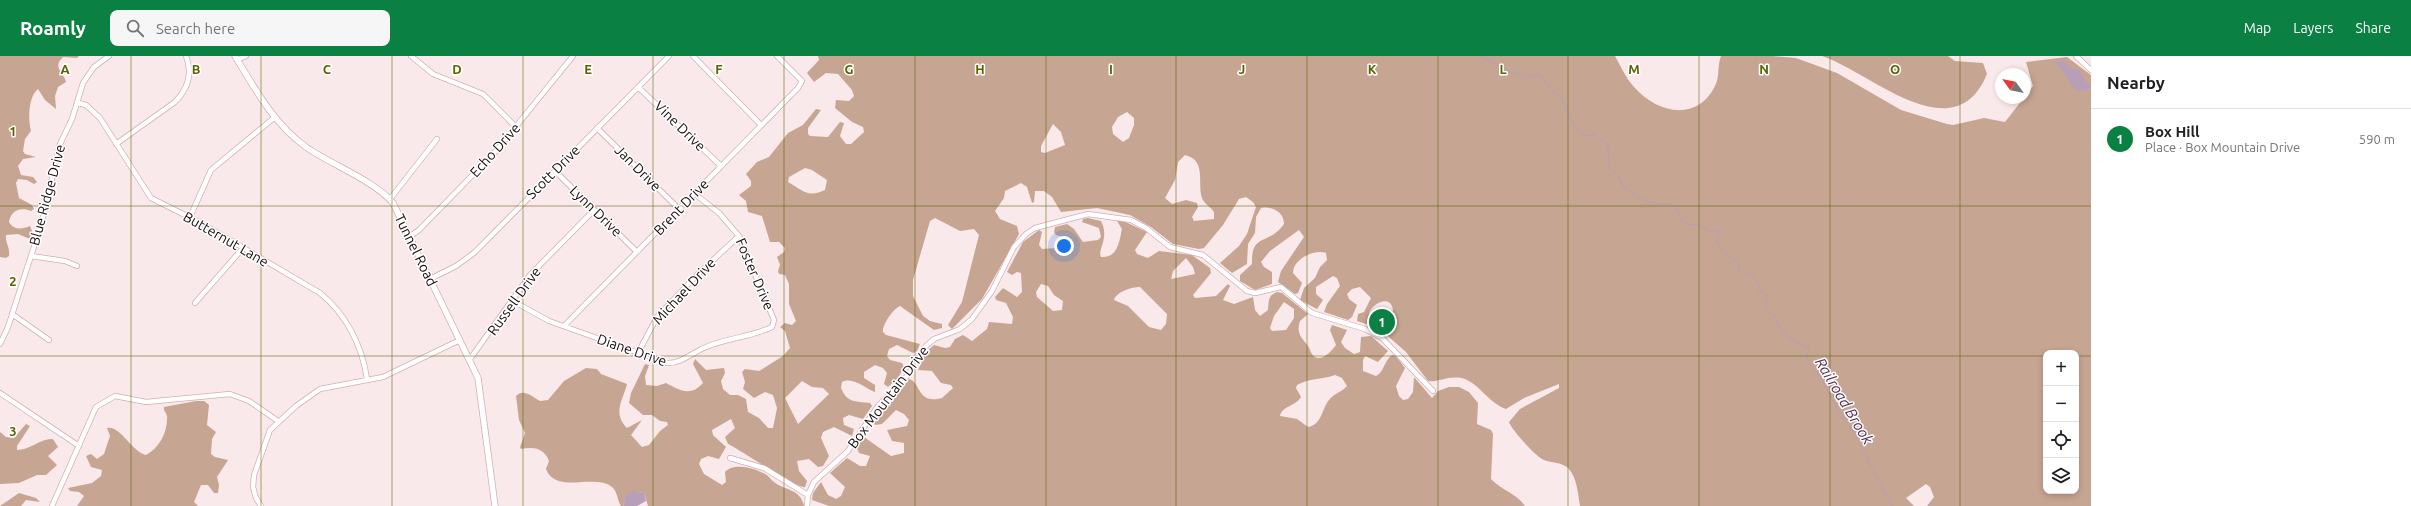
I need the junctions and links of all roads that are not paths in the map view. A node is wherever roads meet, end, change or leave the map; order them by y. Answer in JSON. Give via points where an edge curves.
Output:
{"nodes":[{"id":1,"x":109,"y":56,"type":"edge"},
{"id":2,"x":186,"y":56,"type":"edge"},
{"id":3,"x":246,"y":56,"type":"edge"},
{"id":4,"x":411,"y":56,"type":"edge"},
{"id":5,"x":573,"y":56,"type":"edge"},
{"id":6,"x":668,"y":56,"type":"edge"},
{"id":7,"x":693,"y":56,"type":"edge"},
{"id":8,"x":777,"y":56,"type":"edge"},
{"id":9,"x":2076,"y":56,"type":"edge"},
{"id":10,"x":236,"y":58,"type":"edge"},
{"id":11,"x":2091,"y":70,"type":"edge"},
{"id":12,"x":638,"y":87,"type":"junction"},
{"id":13,"x":78,"y":103,"type":"junction"},
{"id":14,"x":275,"y":117,"type":"junction"},
{"id":15,"x":761,"y":125,"type":"junction"},
{"id":16,"x":516,"y":127,"type":"junction"},
{"id":17,"x":597,"y":128,"type":"junction"},
{"id":18,"x":437,"y":139,"type":"dead end"},
{"id":19,"x":116,"y":144,"type":"junction"},
{"id":20,"x":721,"y":166,"type":"junction"},
{"id":21,"x":555,"y":171,"type":"junction"},
{"id":22,"x":694,"y":194,"type":"junction"},
{"id":23,"x":390,"y":199,"type":"junction"},
{"id":24,"x":679,"y":209,"type":"junction"},
{"id":25,"x":594,"y":210,"type":"junction"},
{"id":26,"x":190,"y":217,"type":"junction"},
{"id":27,"x":739,"y":236,"type":"junction"},
{"id":28,"x":409,"y":237,"type":"junction"},
{"id":29,"x":243,"y":248,"type":"junction"},
{"id":30,"x":637,"y":252,"type":"junction"},
{"id":31,"x":31,"y":256,"type":"junction"},
{"id":32,"x":77,"y":266,"type":"dead end"},
{"id":33,"x":430,"y":279,"type":"junction"},
{"id":34,"x":513,"y":301,"type":"junction"},
{"id":35,"x":195,"y":302,"type":"dead end"},
{"id":36,"x":12,"y":314,"type":"junction"},
{"id":37,"x":774,"y":324,"type":"joint"},
{"id":38,"x":564,"y":326,"type":"junction"},
{"id":39,"x":48,"y":340,"type":"dead end"},
{"id":40,"x":460,"y":340,"type":"junction"},
{"id":41,"x":0,"y":344,"type":"edge"},
{"id":42,"x":638,"y":352,"type":"junction"},
{"id":43,"x":470,"y":359,"type":"junction"},
{"id":44,"x":367,"y":379,"type":"junction"},
{"id":45,"x":1433,"y":391,"type":"dead end"},
{"id":46,"x":0,"y":393,"type":"edge"},
{"id":47,"x":278,"y":421,"type":"junction"},
{"id":48,"x":78,"y":446,"type":"junction"},
{"id":49,"x":730,"y":458,"type":"dead end"},
{"id":50,"x":808,"y":495,"type":"junction"},
{"id":51,"x":52,"y":506,"type":"edge"},
{"id":52,"x":261,"y":506,"type":"edge"},
{"id":53,"x":495,"y":506,"type":"edge"},
{"id":54,"x":807,"y":506,"type":"edge"}],
"edges":[{"from":1,"to":13,"type":"street","name":"Blue Ridge Drive","via":[[87,75],[79,93]]},
{"from":2,"to":19,"type":"street","via":[[190,71],[184,94]]},
{"from":3,"to":10,"type":"street"},
{"from":4,"to":16,"type":"street","via":[[433,74],[484,94]]},
{"from":5,"to":16,"type":"street","name":"Echo Drive"},
{"from":6,"to":12,"type":"street","name":"Scott Drive"},
{"from":7,"to":15,"type":"street"},
{"from":8,"to":15,"type":"street","name":"Brent Drive","via":[[802,81]]},
{"from":9,"to":11,"type":"street"},
{"from":10,"to":14,"type":"main road","name":"Tunnel Road"},
{"from":12,"to":17,"type":"street","name":"Scott Drive"},
{"from":12,"to":20,"type":"street","name":"Vine Drive"},
{"from":13,"to":19,"type":"street","name":"Butternut Lane","via":[[86,105],[96,114]]},
{"from":13,"to":31,"type":"street","name":"Blue Ridge Drive","via":[[60,144]]},
{"from":14,"to":23,"type":"main road","name":"Tunnel Road","via":[[305,146]]},
{"from":14,"to":26,"type":"street","via":[[211,170]]},
{"from":15,"to":20,"type":"street","name":"Brent Drive"},
{"from":16,"to":28,"type":"street","name":"Echo Drive","via":[[460,188]]},
{"from":17,"to":21,"type":"street","name":"Scott Drive"},
{"from":17,"to":24,"type":"street","name":"Jan Drive"},
{"from":18,"to":23,"type":"street"},
{"from":19,"to":26,"type":"street","name":"Butternut Lane","via":[[151,198]]},
{"from":20,"to":22,"type":"street","name":"Brent Drive"},
{"from":21,"to":25,"type":"street","name":"Lynn Drive"},
{"from":21,"to":33,"type":"street","name":"Scott Drive","via":[[465,260]]},
{"from":22,"to":24,"type":"street","name":"Brent Drive"},
{"from":22,"to":27,"type":"street","name":"Foster Drive","via":[[731,225]]},
{"from":23,"to":28,"type":"main road","name":"Tunnel Road"},
{"from":24,"to":30,"type":"street","name":"Brent Drive"},
{"from":25,"to":30,"type":"street","name":"Lynn Drive"},
{"from":25,"to":34,"type":"street","name":"Russell Drive","via":[[539,265]]},
{"from":26,"to":29,"type":"street","name":"Butternut Lane"},
{"from":27,"to":37,"type":"street","name":"Foster Drive"},
{"from":27,"to":42,"type":"street","name":"Michael Drive","via":[[657,317]]},
{"from":28,"to":33,"type":"main road","name":"Tunnel Road"},
{"from":29,"to":35,"type":"street"},
{"from":29,"to":44,"type":"street","name":"Butternut Lane","via":[[320,293],[333,304],[348,323],[366,368]]},
{"from":30,"to":38,"type":"street","name":"Brent Drive"},
{"from":31,"to":32,"type":"street","via":[[65,261]]},
{"from":31,"to":36,"type":"street","name":"Blue Ridge Drive"},
{"from":33,"to":40,"type":"main road","name":"Tunnel Road"},
{"from":34,"to":38,"type":"street","name":"Diane Drive","via":[[535,315]]},
{"from":34,"to":43,"type":"street","name":"Russell Drive"},
{"from":36,"to":39,"type":"street"},
{"from":36,"to":41,"type":"street","name":"Blue Ridge Drive"},
{"from":37,"to":42,"type":"street","name":"Diane Drive","via":[[760,333],[706,346],[674,364]]},
{"from":38,"to":42,"type":"street","name":"Diane Drive"},
{"from":40,"to":43,"type":"main road","name":"Tunnel Road"},
{"from":40,"to":44,"type":"street","via":[[398,371],[383,377]]},
{"from":43,"to":53,"type":"main road","name":"Tunnel Road","via":[[478,378],[481,395]]},
{"from":44,"to":47,"type":"street","via":[[320,389]]},
{"from":45,"to":50,"type":"street","name":"Box Mountain Drive","via":[[1393,348],[1374,333],[1312,313],[1281,287],[1250,292],[1203,255],[1170,247],[1131,220],[1101,214],[1081,215],[1040,226],[1021,238],[979,310],[963,327],[934,339],[926,346],[908,375],[878,406],[848,451],[817,478]]},
{"from":46,"to":48,"type":"street"},
{"from":47,"to":48,"type":"street","via":[[249,401],[230,394],[146,402],[115,396],[96,407]]},
{"from":47,"to":52,"type":"street","via":[[270,430],[254,475],[254,493]]},
{"from":48,"to":51,"type":"street"},
{"from":49,"to":50,"type":"street","via":[[764,468]]},
{"from":50,"to":54,"type":"street","name":"Box Mountain Drive"}]}
